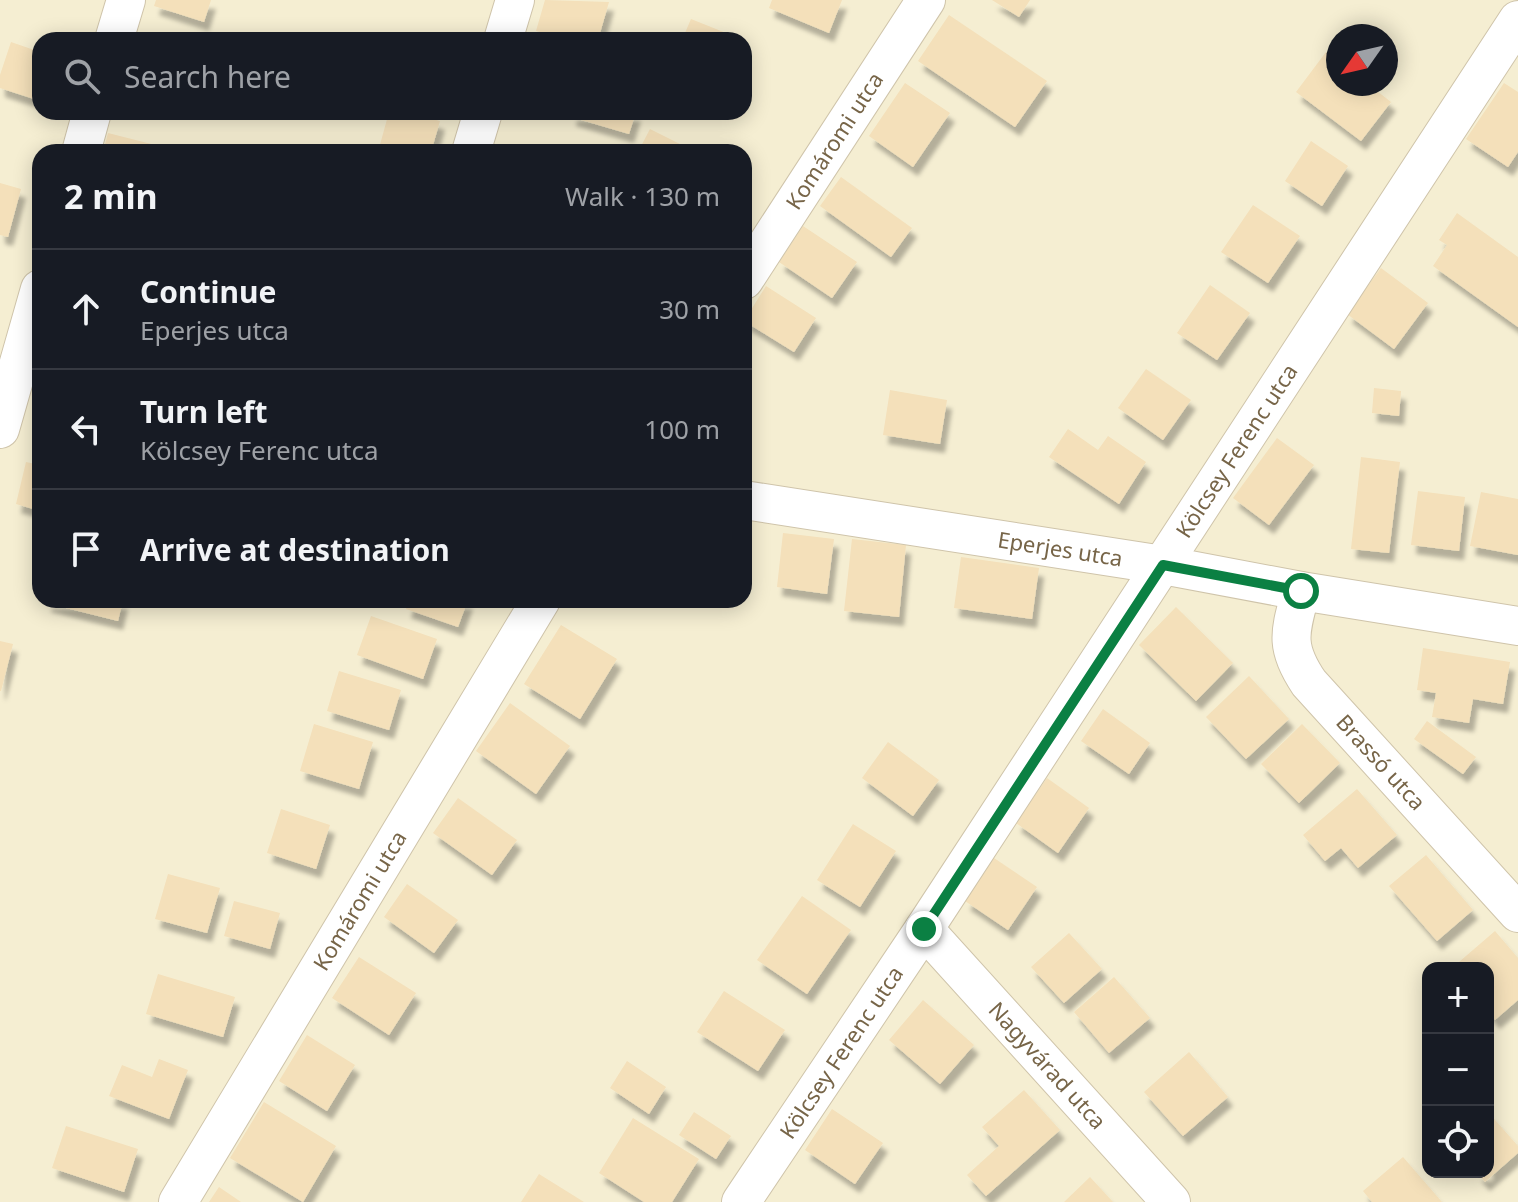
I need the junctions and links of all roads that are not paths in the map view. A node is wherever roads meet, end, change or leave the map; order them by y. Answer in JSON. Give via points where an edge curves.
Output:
{"nodes":[{"id":1,"x":126,"y":0,"type":"edge"},
{"id":2,"x":515,"y":0,"type":"edge"},
{"id":3,"x":926,"y":0,"type":"edge"},
{"id":4,"x":1518,"y":20,"type":"edge"},
{"id":5,"x":116,"y":32,"type":"edge"},
{"id":6,"x":505,"y":32,"type":"edge"},
{"id":7,"x":90,"y":120,"type":"edge"},
{"id":8,"x":481,"y":120,"type":"edge"},
{"id":9,"x":83,"y":144,"type":"edge"},
{"id":10,"x":473,"y":144,"type":"edge"},
{"id":11,"x":752,"y":268,"type":"edge"},
{"id":12,"x":28,"y":305,"type":"edge"},
{"id":13,"x":0,"y":429,"type":"edge"},
{"id":14,"x":752,"y":501,"type":"edge"},
{"id":15,"x":1163,"y":565,"type":"junction"},
{"id":16,"x":1301,"y":591,"type":"junction"},
{"id":17,"x":536,"y":608,"type":"edge"},
{"id":18,"x":1518,"y":626,"type":"edge"},
{"id":19,"x":1518,"y":913,"type":"edge"},
{"id":20,"x":924,"y":929,"type":"junction"},
{"id":21,"x":178,"y":1202,"type":"edge"},
{"id":22,"x":741,"y":1202,"type":"edge"},
{"id":23,"x":1171,"y":1202,"type":"edge"}],
"edges":[{"from":1,"to":5,"type":"street"},
{"from":2,"to":6,"type":"street"},
{"from":3,"to":11,"type":"street","name":"Komáromi utca"},
{"from":4,"to":15,"type":"street","name":"Kölcsey Ferenc utca"},
{"from":7,"to":9,"type":"street"},
{"from":8,"to":10,"type":"street"},
{"from":12,"to":13,"type":"street"},
{"from":14,"to":15,"type":"street","name":"Eperjes utca"},
{"from":15,"to":16,"type":"street","name":"Eperjes utca"},
{"from":15,"to":20,"type":"street","name":"Kölcsey Ferenc utca"},
{"from":16,"to":18,"type":"street","name":"Eperjes utca"},
{"from":16,"to":19,"type":"street","name":"Brassó utca","via":[[1293,622],[1294,662]]},
{"from":17,"to":21,"type":"street","name":"Komáromi utca"},
{"from":20,"to":22,"type":"street","name":"Kölcsey Ferenc utca"},
{"from":20,"to":23,"type":"street","name":"Nagyvárad utca"}]}
